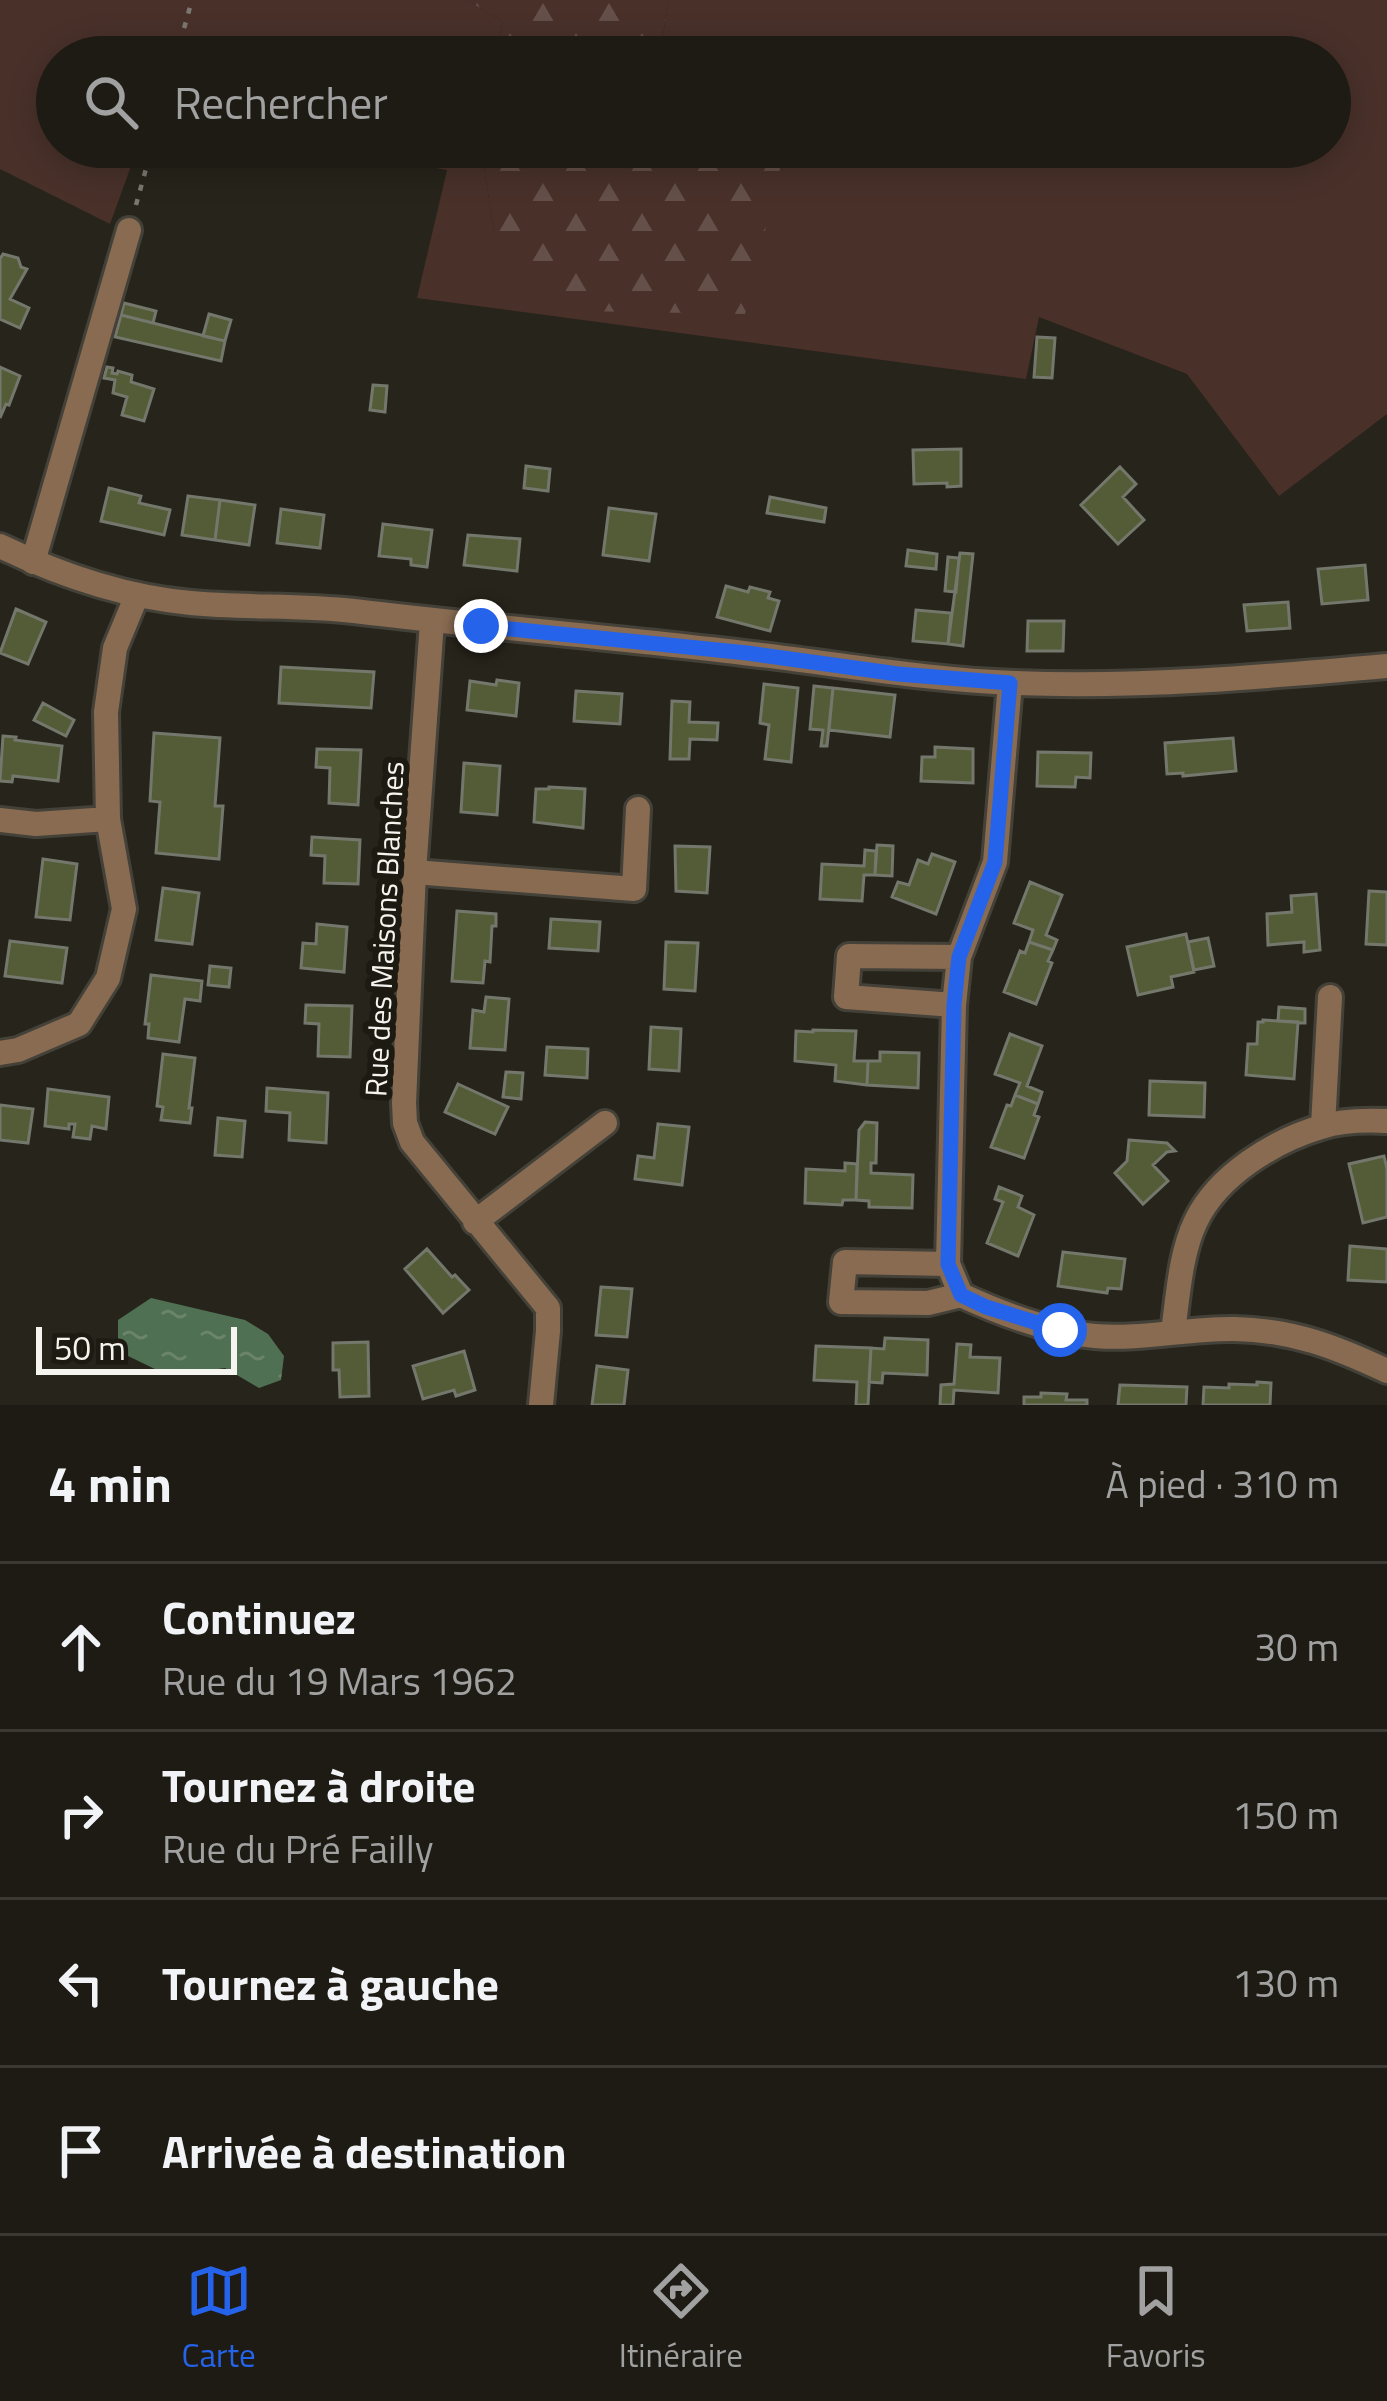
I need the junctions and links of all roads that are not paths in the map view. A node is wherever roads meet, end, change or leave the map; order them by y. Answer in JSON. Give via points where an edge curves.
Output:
{"nodes":[{"id":1,"x":129,"y":230,"type":"road end"},
{"id":2,"x":0,"y":546,"type":"edge"},
{"id":3,"x":33,"y":562,"type":"junction"},
{"id":4,"x":136,"y":596,"type":"junction"},
{"id":5,"x":431,"y":622,"type":"junction"},
{"id":6,"x":1387,"y":666,"type":"edge"},
{"id":7,"x":1010,"y":683,"type":"junction"},
{"id":8,"x":638,"y":809,"type":"dead end"},
{"id":9,"x":108,"y":819,"type":"junction"},
{"id":10,"x":0,"y":820,"type":"edge"},
{"id":11,"x":414,"y":872,"type":"junction"},
{"id":12,"x":959,"y":957,"type":"junction"},
{"id":13,"x":1330,"y":997,"type":"dead end"},
{"id":14,"x":954,"y":1005,"type":"junction"},
{"id":15,"x":0,"y":1053,"type":"edge"},
{"id":16,"x":1387,"y":1120,"type":"edge"},
{"id":17,"x":605,"y":1123,"type":"dead end"},
{"id":18,"x":1323,"y":1126,"type":"junction"},
{"id":19,"x":475,"y":1222,"type":"junction"},
{"id":20,"x":948,"y":1264,"type":"junction"},
{"id":21,"x":961,"y":1295,"type":"junction"},
{"id":22,"x":1173,"y":1333,"type":"junction"},
{"id":23,"x":1387,"y":1371,"type":"edge"},
{"id":24,"x":541,"y":1405,"type":"edge"}],
"edges":[{"from":1,"to":3,"type":"street"},
{"from":2,"to":3,"type":"street"},
{"from":3,"to":4,"type":"street"},
{"from":4,"to":5,"type":"street"},
{"from":4,"to":9,"type":"street","via":[[109,680]]},
{"from":5,"to":7,"type":"street"},
{"from":5,"to":11,"type":"street","name":"Rue des Maisons Blanches"},
{"from":6,"to":7,"type":"street","via":[[1136,685]]},
{"from":7,"to":12,"type":"street","via":[[995,862]]},
{"from":8,"to":11,"type":"street","via":[[634,889]]},
{"from":9,"to":10,"type":"street"},
{"from":9,"to":15,"type":"street","via":[[124,909],[108,978],[79,1024]]},
{"from":11,"to":19,"type":"street","name":"Rue des Maisons Blanches","via":[[405,1123]]},
{"from":12,"to":14,"type":"street"},
{"from":12,"to":14,"type":"street","via":[[849,956],[846,997]]},
{"from":13,"to":18,"type":"street"},
{"from":14,"to":20,"type":"street"},
{"from":16,"to":18,"type":"street"},
{"from":17,"to":19,"type":"street"},
{"from":18,"to":22,"type":"street","via":[[1270,1148],[1209,1202],[1190,1242]]},
{"from":19,"to":24,"type":"street","name":"Rue des Maisons Blanches","via":[[548,1308]]},
{"from":20,"to":21,"type":"street"},
{"from":20,"to":21,"type":"street","via":[[844,1262],[841,1302],[928,1303]]},
{"from":21,"to":22,"type":"street","via":[[1078,1334]]},
{"from":22,"to":23,"type":"street","via":[[1286,1333]]}]}
